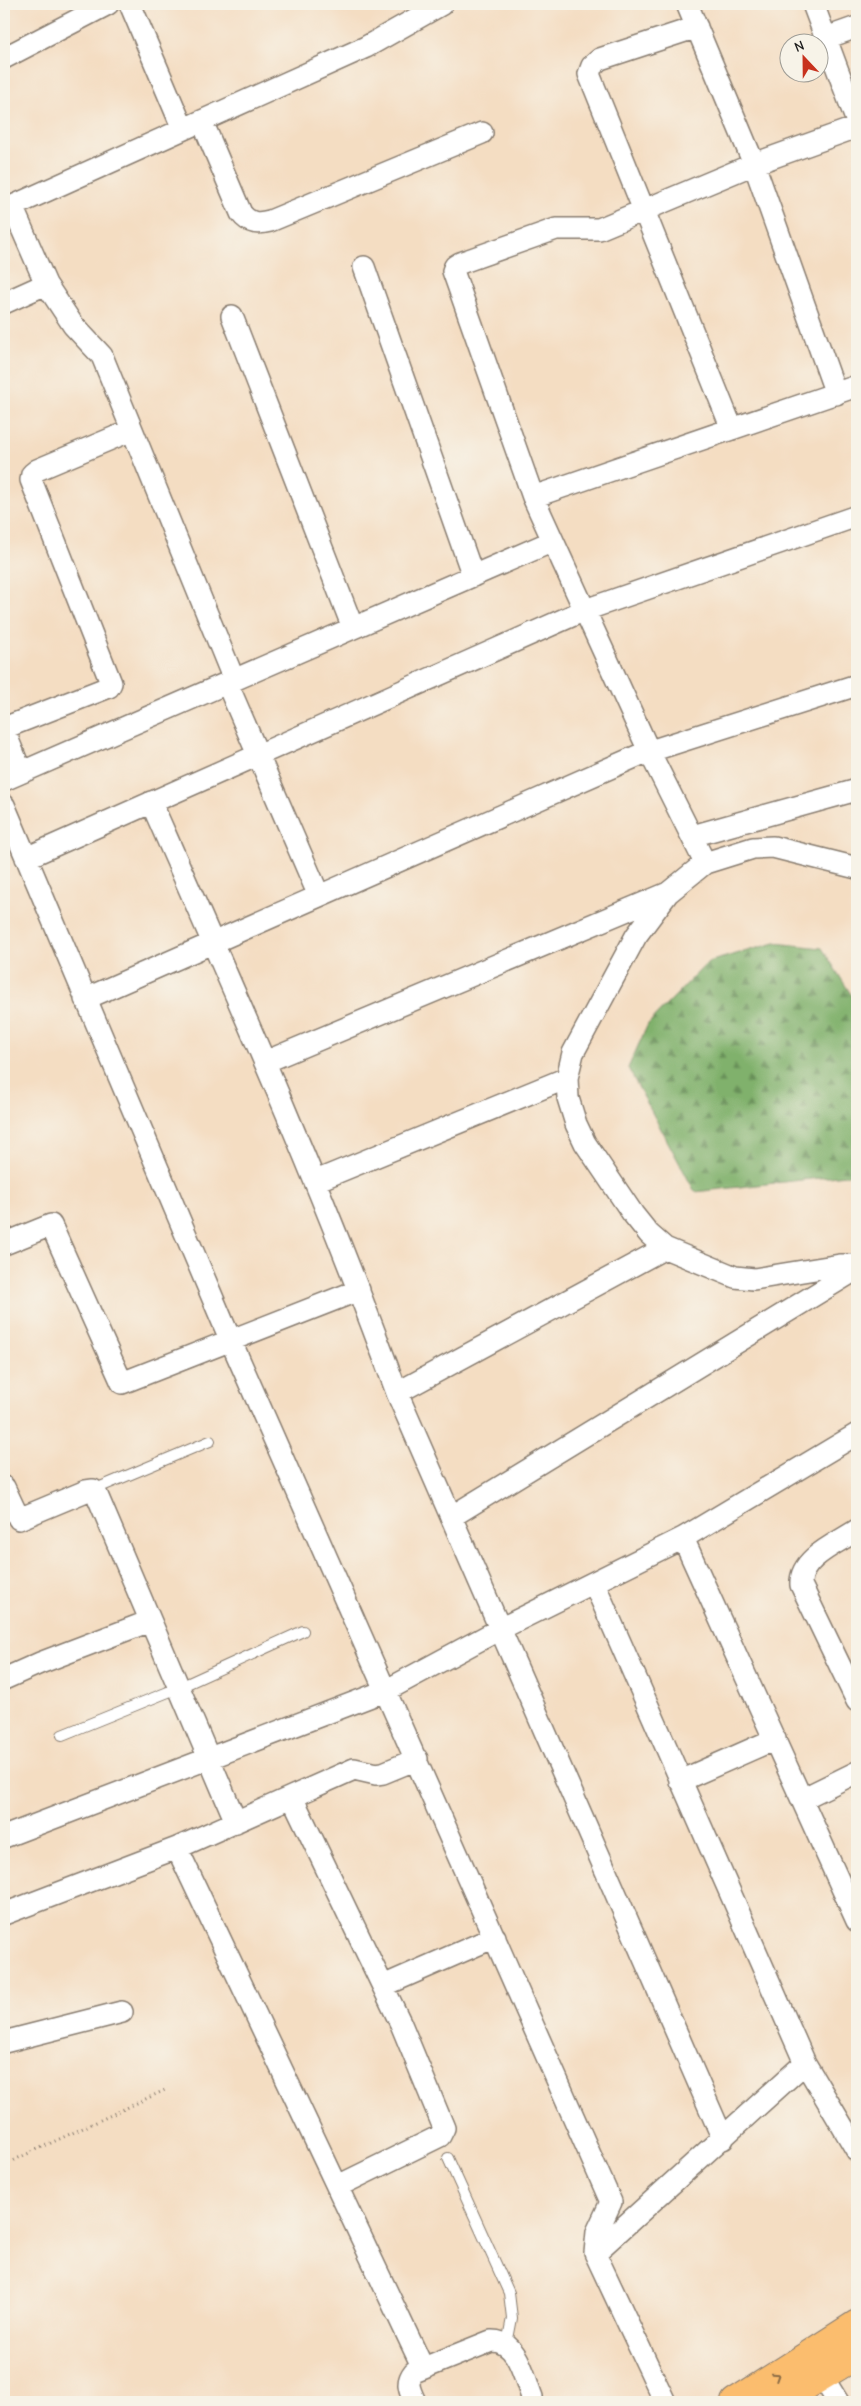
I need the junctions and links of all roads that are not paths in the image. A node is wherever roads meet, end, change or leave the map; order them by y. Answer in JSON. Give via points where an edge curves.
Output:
{"nodes":[{"id":1,"x":108,"y":4,"type":"edge"},
{"id":2,"x":130,"y":4,"type":"edge"},
{"id":3,"x":442,"y":4,"type":"edge"},
{"id":4,"x":687,"y":4,"type":"edge"},
{"id":5,"x":813,"y":4,"type":"edge"},
{"id":6,"x":72,"y":12,"type":"edge"},
{"id":7,"x":697,"y":27,"type":"junction"},
{"id":8,"x":857,"y":27,"type":"edge"},
{"id":9,"x":824,"y":32,"type":"edge"},
{"id":10,"x":828,"y":37,"type":"edge"},
{"id":11,"x":828,"y":43,"type":"edge"},
{"id":12,"x":4,"y":58,"type":"edge"},
{"id":13,"x":202,"y":121,"type":"junction"},
{"id":14,"x":857,"y":122,"type":"edge"},
{"id":15,"x":857,"y":126,"type":"edge"},
{"id":16,"x":182,"y":129,"type":"junction"},
{"id":17,"x":482,"y":133,"type":"dead end"},
{"id":18,"x":754,"y":164,"type":"junction"},
{"id":19,"x":8,"y":208,"type":"edge"},
{"id":20,"x":645,"y":209,"type":"junction"},
{"id":21,"x":364,"y":267,"type":"dead end"},
{"id":22,"x":46,"y":284,"type":"junction"},
{"id":23,"x":4,"y":303,"type":"edge"},
{"id":24,"x":232,"y":316,"type":"dead end"},
{"id":25,"x":857,"y":386,"type":"edge"},
{"id":26,"x":836,"y":394,"type":"junction"},
{"id":27,"x":732,"y":429,"type":"junction"},
{"id":28,"x":132,"y":430,"type":"junction"},
{"id":29,"x":533,"y":497,"type":"junction"},
{"id":30,"x":857,"y":516,"type":"edge"},
{"id":31,"x":553,"y":541,"type":"junction"},
{"id":32,"x":474,"y":576,"type":"junction"},
{"id":33,"x":585,"y":610,"type":"junction"},
{"id":34,"x":353,"y":628,"type":"junction"},
{"id":35,"x":230,"y":681,"type":"junction"},
{"id":36,"x":857,"y":685,"type":"edge"},
{"id":37,"x":4,"y":729,"type":"edge"},
{"id":38,"x":649,"y":751,"type":"junction"},
{"id":39,"x":259,"y":754,"type":"junction"},
{"id":40,"x":12,"y":776,"type":"edge"},
{"id":41,"x":857,"y":790,"type":"edge"},
{"id":42,"x":151,"y":802,"type":"junction"},
{"id":43,"x":4,"y":805,"type":"edge"},
{"id":44,"x":692,"y":836,"type":"junction"},
{"id":45,"x":26,"y":858,"type":"junction"},
{"id":46,"x":706,"y":863,"type":"junction"},
{"id":47,"x":857,"y":868,"type":"edge"},
{"id":48,"x":668,"y":893,"type":"junction"},
{"id":49,"x":319,"y":896,"type":"junction"},
{"id":50,"x":213,"y":944,"type":"junction"},
{"id":51,"x":85,"y":999,"type":"junction"},
{"id":52,"x":265,"y":1062,"type":"junction"},
{"id":53,"x":567,"y":1078,"type":"junction"},
{"id":54,"x":316,"y":1181,"type":"junction"},
{"id":55,"x":4,"y":1244,"type":"edge"},
{"id":56,"x":665,"y":1248,"type":"junction"},
{"id":57,"x":857,"y":1267,"type":"edge"},
{"id":58,"x":360,"y":1290,"type":"junction"},
{"id":59,"x":230,"y":1339,"type":"junction"},
{"id":60,"x":397,"y":1393,"type":"junction"},
{"id":61,"x":857,"y":1434,"type":"edge"},
{"id":62,"x":210,"y":1441,"type":"dead end"},
{"id":63,"x":4,"y":1488,"type":"edge"},
{"id":64,"x":93,"y":1490,"type":"junction"},
{"id":65,"x":451,"y":1517,"type":"junction"},
{"id":66,"x":857,"y":1530,"type":"edge"},
{"id":67,"x":683,"y":1538,"type":"junction"},
{"id":68,"x":594,"y":1583,"type":"junction"},
{"id":69,"x":150,"y":1621,"type":"junction"},
{"id":70,"x":500,"y":1629,"type":"junction"},
{"id":71,"x":303,"y":1631,"type":"dead end"},
{"id":72,"x":4,"y":1679,"type":"edge"},
{"id":73,"x":178,"y":1688,"type":"junction"},
{"id":74,"x":387,"y":1690,"type":"junction"},
{"id":75,"x":857,"y":1701,"type":"edge"},
{"id":76,"x":62,"y":1735,"type":"dead end"},
{"id":77,"x":775,"y":1739,"type":"junction"},
{"id":78,"x":208,"y":1759,"type":"junction"},
{"id":79,"x":417,"y":1759,"type":"junction"},
{"id":80,"x":857,"y":1772,"type":"edge"},
{"id":81,"x":680,"y":1781,"type":"junction"},
{"id":82,"x":292,"y":1798,"type":"junction"},
{"id":83,"x":802,"y":1799,"type":"junction"},
{"id":84,"x":236,"y":1822,"type":"junction"},
{"id":85,"x":4,"y":1837,"type":"edge"},
{"id":86,"x":177,"y":1848,"type":"junction"},
{"id":87,"x":4,"y":1914,"type":"edge"},
{"id":88,"x":857,"y":1921,"type":"edge"},
{"id":89,"x":495,"y":1937,"type":"junction"},
{"id":90,"x":383,"y":1986,"type":"junction"},
{"id":91,"x":122,"y":2012,"type":"dead end"},
{"id":92,"x":4,"y":2042,"type":"edge"},
{"id":93,"x":805,"y":2063,"type":"junction"},
{"id":94,"x":724,"y":2139,"type":"junction"},
{"id":95,"x":857,"y":2151,"type":"edge"},
{"id":96,"x":448,"y":2158,"type":"dead end"},
{"id":97,"x":338,"y":2186,"type":"junction"},
{"id":98,"x":595,"y":2253,"type":"junction"},
{"id":99,"x":857,"y":2324,"type":"edge"},
{"id":100,"x":507,"y":2344,"type":"junction"},
{"id":101,"x":857,"y":2355,"type":"edge"},
{"id":102,"x":423,"y":2368,"type":"junction"},
{"id":103,"x":822,"y":2376,"type":"junction"},
{"id":104,"x":414,"y":2402,"type":"edge"},
{"id":105,"x":531,"y":2402,"type":"edge"},
{"id":106,"x":665,"y":2402,"type":"edge"},
{"id":107,"x":735,"y":2402,"type":"edge"},
{"id":108,"x":779,"y":2402,"type":"edge"},
{"id":109,"x":838,"y":2402,"type":"edge"}],
"edges":[{"from":1,"to":6,"type":"street"},
{"from":2,"to":16,"type":"street"},
{"from":3,"to":13,"type":"street","via":[[366,47]]},
{"from":4,"to":7,"type":"street"},
{"from":5,"to":9,"type":"street"},
{"from":6,"to":12,"type":"street"},
{"from":7,"to":18,"type":"street"},
{"from":7,"to":20,"type":"street","via":[[600,59],[592,66],[592,83]]},
{"from":8,"to":10,"type":"street"},
{"from":11,"to":14,"type":"street"},
{"from":13,"to":16,"type":"street"},
{"from":13,"to":17,"type":"street","via":[[241,213],[246,220],[258,224]]},
{"from":15,"to":18,"type":"street"},
{"from":16,"to":19,"type":"street"},
{"from":18,"to":20,"type":"street"},
{"from":18,"to":26,"type":"street"},
{"from":19,"to":22,"type":"street"},
{"from":20,"to":27,"type":"street"},
{"from":20,"to":29,"type":"street","via":[[599,229],[552,230],[460,263],[453,271]]},
{"from":21,"to":32,"type":"street"},
{"from":22,"to":23,"type":"street"},
{"from":22,"to":28,"type":"street","via":[[73,325],[102,356]]},
{"from":24,"to":34,"type":"street"},
{"from":25,"to":26,"type":"street"},
{"from":26,"to":27,"type":"street"},
{"from":27,"to":29,"type":"street"},
{"from":28,"to":35,"type":"street"},
{"from":28,"to":37,"type":"street","via":[[37,470],[31,480],[111,683]]},
{"from":29,"to":31,"type":"street"},
{"from":30,"to":33,"type":"street"},
{"from":31,"to":32,"type":"street"},
{"from":31,"to":33,"type":"street"},
{"from":32,"to":34,"type":"street"},
{"from":33,"to":38,"type":"street"},
{"from":33,"to":39,"type":"street"},
{"from":34,"to":35,"type":"street"},
{"from":35,"to":39,"type":"street"},
{"from":35,"to":40,"type":"street"},
{"from":36,"to":38,"type":"street"},
{"from":37,"to":40,"type":"street"},
{"from":38,"to":44,"type":"street"},
{"from":38,"to":49,"type":"street"},
{"from":39,"to":42,"type":"street"},
{"from":39,"to":49,"type":"street"},
{"from":41,"to":44,"type":"street"},
{"from":42,"to":45,"type":"street"},
{"from":42,"to":50,"type":"street"},
{"from":43,"to":45,"type":"street"},
{"from":44,"to":46,"type":"street"},
{"from":45,"to":51,"type":"street"},
{"from":46,"to":47,"type":"street","via":[[753,848],[773,847]]},
{"from":46,"to":48,"type":"street"},
{"from":48,"to":52,"type":"street"},
{"from":48,"to":53,"type":"street","via":[[616,970],[573,1052]]},
{"from":49,"to":50,"type":"street"},
{"from":50,"to":51,"type":"street"},
{"from":50,"to":52,"type":"street"},
{"from":51,"to":59,"type":"street"},
{"from":52,"to":54,"type":"street"},
{"from":53,"to":54,"type":"street"},
{"from":53,"to":56,"type":"street","via":[[568,1098],[585,1143],[633,1214]]},
{"from":54,"to":58,"type":"street"},
{"from":55,"to":59,"type":"street","via":[[51,1225],[122,1382]]},
{"from":56,"to":57,"type":"street","via":[[735,1276],[754,1279],[840,1266]]},
{"from":56,"to":60,"type":"street"},
{"from":57,"to":65,"type":"street"},
{"from":58,"to":59,"type":"street"},
{"from":58,"to":60,"type":"street"},
{"from":59,"to":74,"type":"street"},
{"from":60,"to":65,"type":"street"},
{"from":61,"to":67,"type":"street"},
{"from":62,"to":64,"type":"lane"},
{"from":63,"to":64,"type":"street","via":[[19,1519]]},
{"from":64,"to":69,"type":"street","via":[[98,1495]]},
{"from":65,"to":70,"type":"street"},
{"from":66,"to":75,"type":"street","via":[[811,1560],[800,1577]]},
{"from":67,"to":68,"type":"street"},
{"from":67,"to":77,"type":"street"},
{"from":68,"to":70,"type":"street"},
{"from":68,"to":81,"type":"street"},
{"from":69,"to":72,"type":"street"},
{"from":69,"to":73,"type":"street"},
{"from":70,"to":74,"type":"street"},
{"from":70,"to":94,"type":"street"},
{"from":71,"to":73,"type":"lane"},
{"from":73,"to":76,"type":"lane"},
{"from":73,"to":78,"type":"street"},
{"from":74,"to":78,"type":"street"},
{"from":74,"to":79,"type":"street"},
{"from":77,"to":81,"type":"street"},
{"from":77,"to":83,"type":"street"},
{"from":78,"to":84,"type":"street"},
{"from":78,"to":85,"type":"street"},
{"from":79,"to":82,"type":"street","via":[[376,1774],[354,1769]]},
{"from":79,"to":89,"type":"street"},
{"from":80,"to":83,"type":"street"},
{"from":81,"to":93,"type":"street"},
{"from":82,"to":84,"type":"street"},
{"from":82,"to":90,"type":"street"},
{"from":83,"to":88,"type":"street"},
{"from":84,"to":86,"type":"street"},
{"from":86,"to":87,"type":"street"},
{"from":86,"to":97,"type":"street"},
{"from":89,"to":90,"type":"street"},
{"from":89,"to":98,"type":"street","via":[[611,2202],[598,2232]]},
{"from":90,"to":97,"type":"street","via":[[444,2128],[443,2133]]},
{"from":91,"to":92,"type":"street"},
{"from":93,"to":94,"type":"street"},
{"from":93,"to":95,"type":"street"},
{"from":94,"to":98,"type":"street"},
{"from":96,"to":100,"type":"lane","via":[[509,2293],[512,2318]]},
{"from":97,"to":102,"type":"street"},
{"from":98,"to":106,"type":"street"},
{"from":107,"to":99,"type":"main road","one_way":true},
{"from":100,"to":102,"type":"street","via":[[491,2341]]},
{"from":100,"to":105,"type":"street","via":[[519,2365]]},
{"from":101,"to":103,"type":"main road"},
{"from":102,"to":104,"type":"street","via":[[408,2380]]},
{"from":103,"to":108,"type":"main road"},
{"from":103,"to":109,"type":"street"}]}
